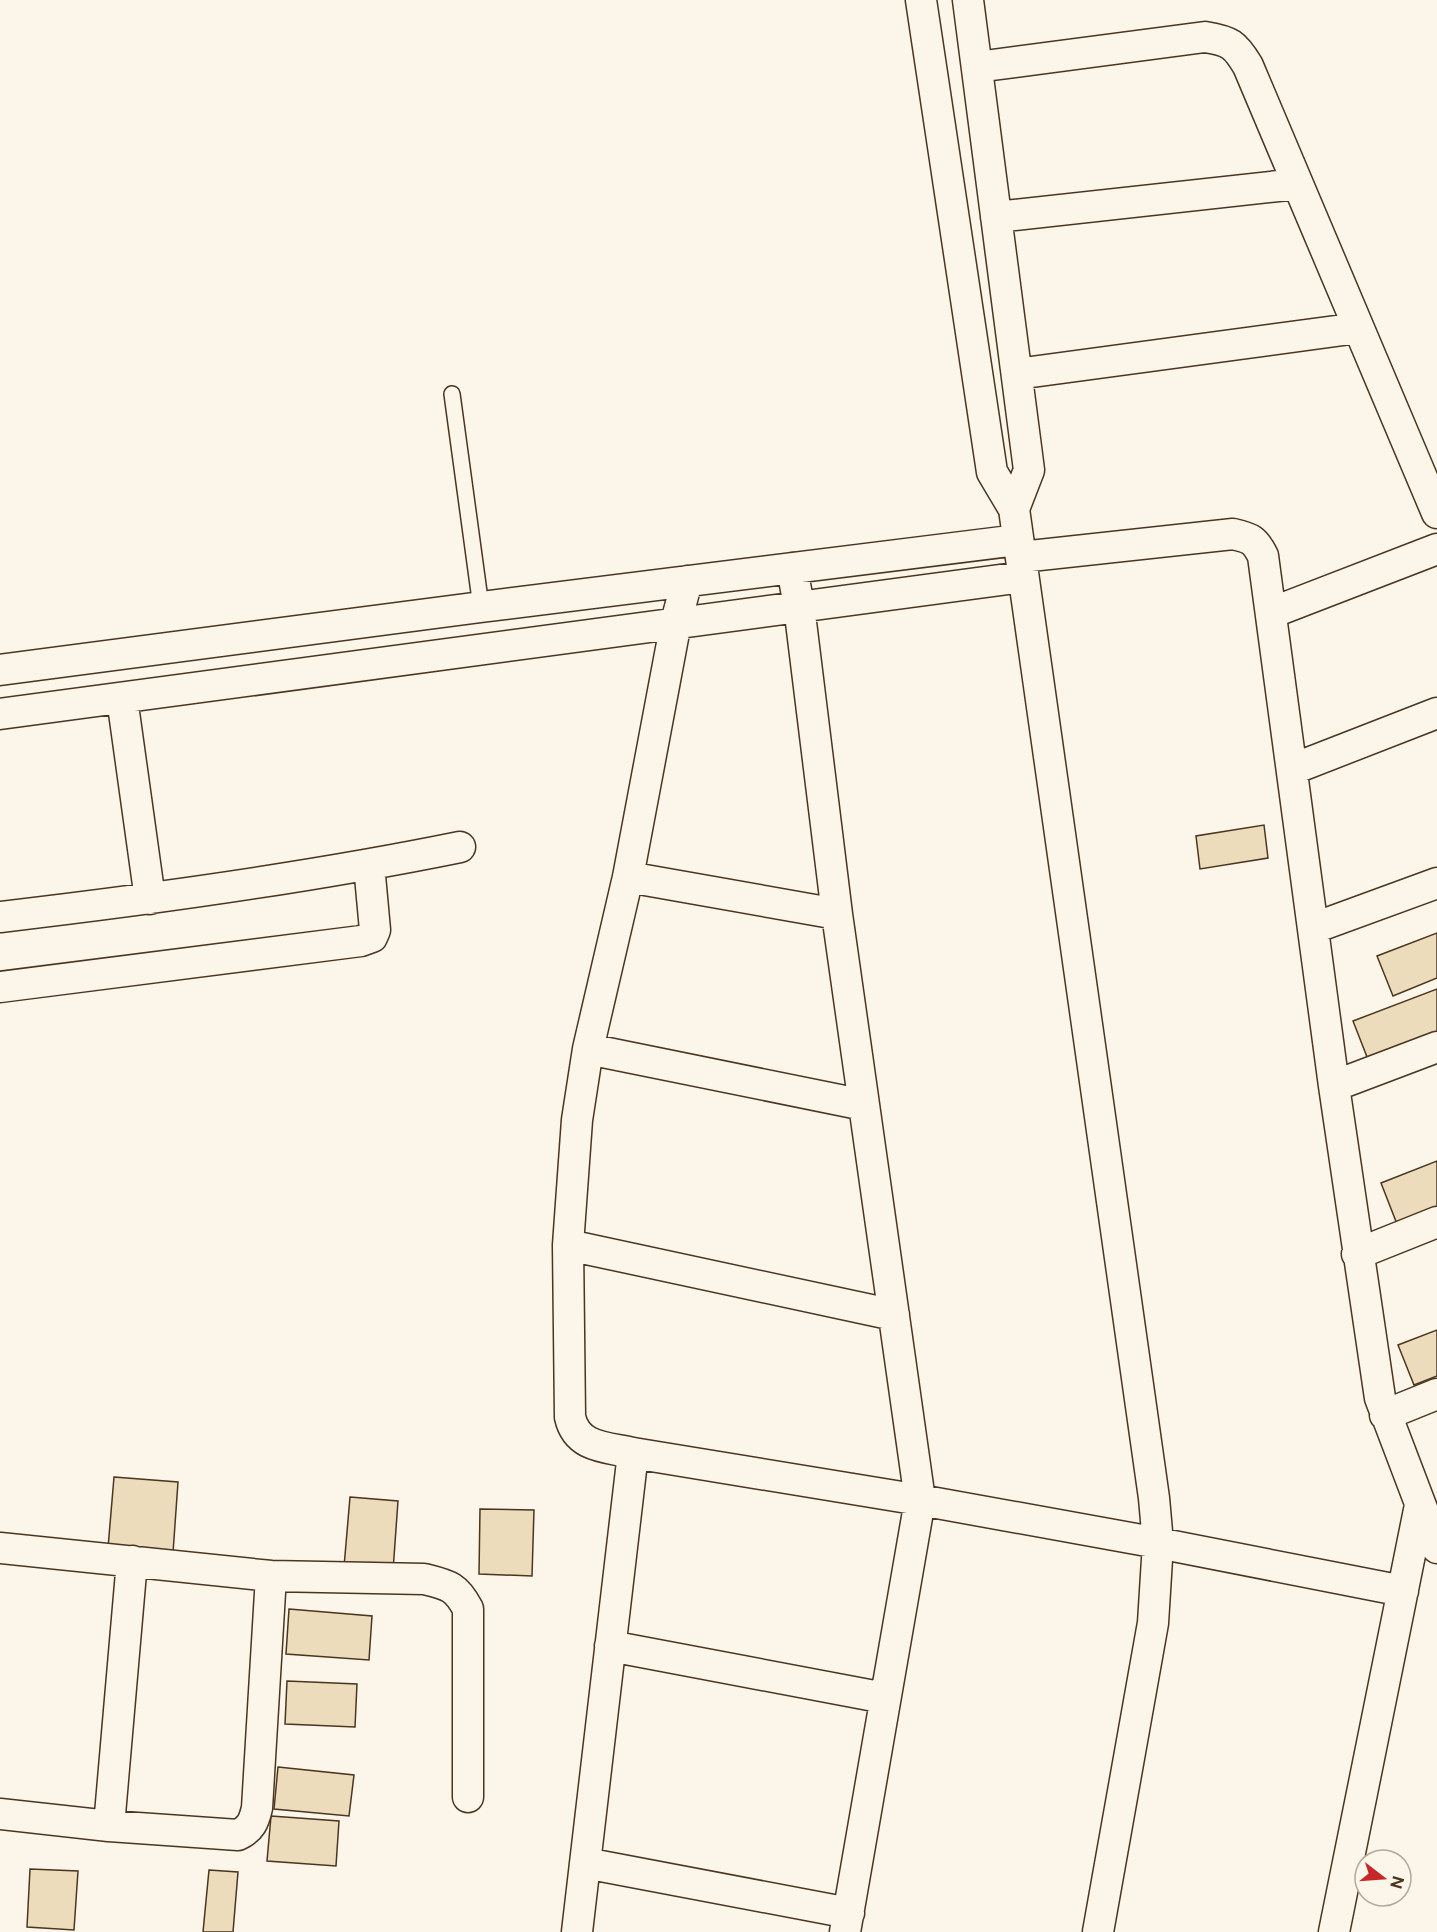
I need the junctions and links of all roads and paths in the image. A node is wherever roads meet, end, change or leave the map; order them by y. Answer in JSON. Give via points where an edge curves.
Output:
{"nodes":[{"id":1,"x":921,"y":0,"type":"edge"},
{"id":2,"x":968,"y":0,"type":"edge"},
{"id":3,"x":977,"y":68,"type":"junction"},
{"id":4,"x":1297,"y":184,"type":"junction"},
{"id":5,"x":996,"y":218,"type":"junction"},
{"id":6,"x":1358,"y":328,"type":"junction"},
{"id":7,"x":1017,"y":374,"type":"junction"},
{"id":8,"x":452,"y":394,"type":"dead end"},
{"id":9,"x":1014,"y":508,"type":"junction"},
{"id":10,"x":1437,"y":513,"type":"edge"},
{"id":11,"x":1437,"y":549,"type":"edge"},
{"id":12,"x":1020,"y":558,"type":"junction"},
{"id":13,"x":792,"y":568,"type":"junction"},
{"id":14,"x":687,"y":581,"type":"junction"},
{"id":15,"x":799,"y":606,"type":"junction"},
{"id":16,"x":480,"y":607,"type":"junction"},
{"id":17,"x":1271,"y":613,"type":"junction"},
{"id":18,"x":676,"y":622,"type":"junction"},
{"id":19,"x":0,"y":670,"type":"edge"},
{"id":20,"x":122,"y":698,"type":"junction"},
{"id":21,"x":1437,"y":713,"type":"edge"},
{"id":22,"x":0,"y":714,"type":"edge"},
{"id":23,"x":1293,"y":769,"type":"junction"},
{"id":24,"x":460,"y":847,"type":"dead end"},
{"id":25,"x":369,"y":865,"type":"junction"},
{"id":26,"x":628,"y":877,"type":"junction"},
{"id":27,"x":1437,"y":883,"type":"edge"},
{"id":28,"x":150,"y":899,"type":"junction"},
{"id":29,"x":837,"y":914,"type":"junction"},
{"id":30,"x":0,"y":917,"type":"edge"},
{"id":31,"x":1314,"y":928,"type":"junction"},
{"id":32,"x":0,"y":987,"type":"edge"},
{"id":33,"x":1437,"y":1047,"type":"edge"},
{"id":34,"x":588,"y":1049,"type":"junction"},
{"id":35,"x":1334,"y":1086,"type":"junction"},
{"id":36,"x":864,"y":1105,"type":"junction"},
{"id":37,"x":1437,"y":1222,"type":"edge"},
{"id":38,"x":568,"y":1245,"type":"junction"},
{"id":39,"x":1357,"y":1254,"type":"junction"},
{"id":40,"x":894,"y":1315,"type":"junction"},
{"id":41,"x":1437,"y":1394,"type":"edge"},
{"id":42,"x":1385,"y":1415,"type":"junction"},
{"id":43,"x":633,"y":1453,"type":"junction"},
{"id":44,"x":920,"y":1500,"type":"junction"},
{"id":45,"x":1420,"y":1504,"type":"junction"},
{"id":46,"x":1158,"y":1543,"type":"junction"},
{"id":47,"x":0,"y":1548,"type":"edge"},
{"id":48,"x":1437,"y":1548,"type":"edge"},
{"id":49,"x":132,"y":1562,"type":"junction"},
{"id":50,"x":272,"y":1576,"type":"junction"},
{"id":51,"x":1403,"y":1591,"type":"junction"},
{"id":52,"x":610,"y":1646,"type":"junction"},
{"id":53,"x":885,"y":1698,"type":"junction"},
{"id":54,"x":468,"y":1797,"type":"dead end"},
{"id":55,"x":0,"y":1814,"type":"edge"},
{"id":56,"x":110,"y":1826,"type":"junction"},
{"id":57,"x":585,"y":1863,"type":"junction"},
{"id":58,"x":847,"y":1923,"type":"edge"},
{"id":59,"x":577,"y":1932,"type":"edge"},
{"id":60,"x":1098,"y":1932,"type":"edge"},
{"id":61,"x":1334,"y":1932,"type":"edge"}],
"edges":[{"from":1,"to":9,"type":"street","via":[[992,472]]},
{"from":2,"to":3,"type":"street"},
{"from":3,"to":4,"type":"street","via":[[1205,37],[1224,40],[1236,47],[1248,66]]},
{"from":3,"to":5,"type":"street"},
{"from":4,"to":5,"type":"street"},
{"from":4,"to":6,"type":"street"},
{"from":5,"to":7,"type":"street"},
{"from":6,"to":7,"type":"street"},
{"from":6,"to":10,"type":"street"},
{"from":7,"to":9,"type":"street","via":[[1029,470]]},
{"from":8,"to":16,"type":"lane"},
{"from":9,"to":12,"type":"street"},
{"from":11,"to":17,"type":"street"},
{"from":12,"to":13,"type":"street"},
{"from":12,"to":15,"type":"street"},
{"from":12,"to":17,"type":"street","via":[[1233,534],[1248,537],[1257,543],[1263,556]]},
{"from":12,"to":46,"type":"street"},
{"from":13,"to":14,"type":"street"},
{"from":13,"to":15,"type":"street"},
{"from":14,"to":16,"type":"street"},
{"from":14,"to":18,"type":"street"},
{"from":15,"to":18,"type":"street"},
{"from":15,"to":29,"type":"street"},
{"from":16,"to":19,"type":"street"},
{"from":17,"to":23,"type":"street"},
{"from":18,"to":20,"type":"street"},
{"from":18,"to":26,"type":"street"},
{"from":20,"to":22,"type":"street"},
{"from":20,"to":28,"type":"street"},
{"from":21,"to":23,"type":"street"},
{"from":23,"to":31,"type":"street"},
{"from":24,"to":25,"type":"street"},
{"from":25,"to":28,"type":"street"},
{"from":25,"to":32,"type":"street","via":[[375,930],[372,937],[361,941]]},
{"from":26,"to":29,"type":"street"},
{"from":26,"to":34,"type":"street"},
{"from":27,"to":31,"type":"street"},
{"from":28,"to":30,"type":"street"},
{"from":29,"to":36,"type":"street"},
{"from":31,"to":35,"type":"street"},
{"from":33,"to":35,"type":"street"},
{"from":34,"to":36,"type":"street"},
{"from":34,"to":38,"type":"street","via":[[577,1120]]},
{"from":35,"to":39,"type":"street"},
{"from":36,"to":40,"type":"street"},
{"from":37,"to":39,"type":"street"},
{"from":38,"to":40,"type":"street"},
{"from":38,"to":43,"type":"street","via":[[572,1428],[588,1442]]},
{"from":39,"to":42,"type":"street"},
{"from":40,"to":44,"type":"street"},
{"from":41,"to":42,"type":"street"},
{"from":42,"to":45,"type":"street"},
{"from":43,"to":44,"type":"street"},
{"from":43,"to":52,"type":"street"},
{"from":44,"to":46,"type":"street"},
{"from":44,"to":53,"type":"street"},
{"from":45,"to":48,"type":"street"},
{"from":45,"to":51,"type":"street"},
{"from":46,"to":51,"type":"street"},
{"from":46,"to":60,"type":"street","via":[[1153,1623]]},
{"from":47,"to":49,"type":"street"},
{"from":49,"to":50,"type":"street"},
{"from":49,"to":56,"type":"street"},
{"from":50,"to":54,"type":"street","via":[[424,1579],[448,1585],[460,1593],[468,1609]]},
{"from":50,"to":56,"type":"street","via":[[257,1808],[248,1831],[238,1835]]},
{"from":51,"to":61,"type":"street"},
{"from":52,"to":53,"type":"street"},
{"from":52,"to":57,"type":"street"},
{"from":53,"to":58,"type":"street"},
{"from":55,"to":56,"type":"street"},
{"from":57,"to":58,"type":"street"},
{"from":57,"to":59,"type":"street"}]}
